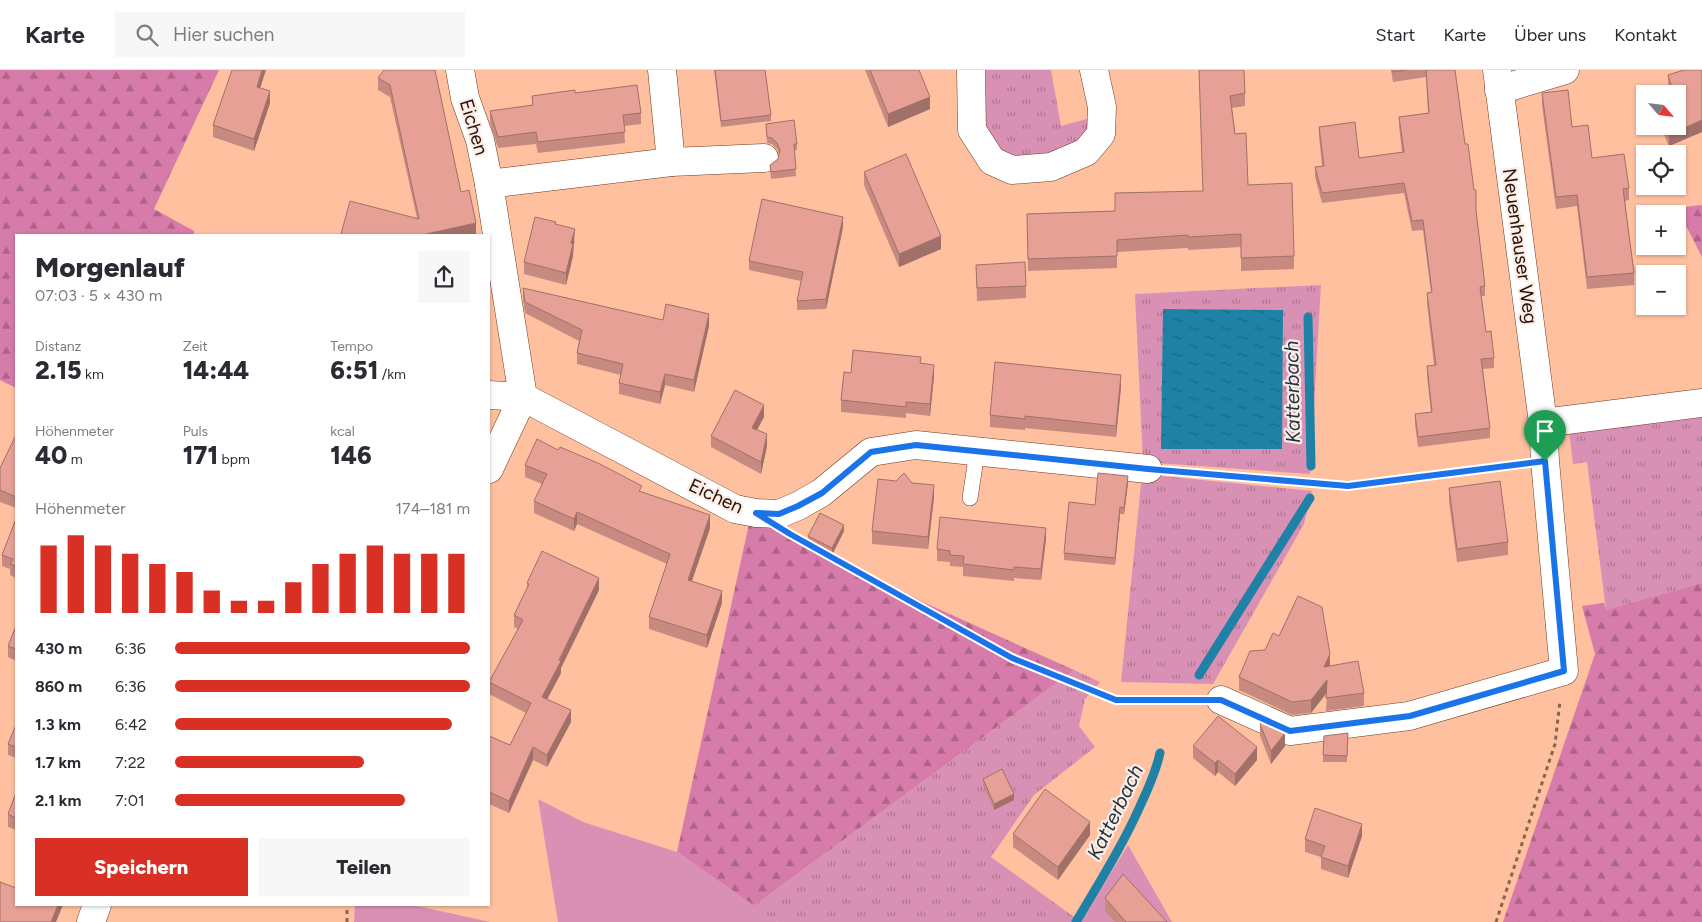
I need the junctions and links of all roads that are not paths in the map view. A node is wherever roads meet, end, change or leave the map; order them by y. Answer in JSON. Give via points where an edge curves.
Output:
{"nodes":[{"id":1,"x":460,"y":70,"type":"edge"},
{"id":2,"x":662,"y":70,"type":"edge"},
{"id":3,"x":971,"y":70,"type":"edge"},
{"id":4,"x":1094,"y":70,"type":"edge"},
{"id":5,"x":1565,"y":70,"type":"edge"},
{"id":6,"x":1498,"y":80,"type":"edge"},
{"id":7,"x":764,"y":158,"type":"dead end"},
{"id":8,"x":671,"y":162,"type":"junction"},
{"id":9,"x":489,"y":184,"type":"junction"},
{"id":10,"x":490,"y":395,"type":"edge"},
{"id":11,"x":524,"y":397,"type":"junction"},
{"id":12,"x":1702,"y":403,"type":"edge"},
{"id":13,"x":1544,"y":423,"type":"junction"},
{"id":14,"x":977,"y":452,"type":"junction"},
{"id":15,"x":490,"y":467,"type":"edge"},
{"id":16,"x":1148,"y":469,"type":"road end"},
{"id":17,"x":970,"y":498,"type":"dead end"},
{"id":18,"x":1221,"y":700,"type":"road end"},
{"id":19,"x":97,"y":906,"type":"edge"},
{"id":20,"x":91,"y":922,"type":"edge"}],
"edges":[{"from":1,"to":9,"type":"street","name":"Eichen","via":[[464,98],[480,140]]},
{"from":2,"to":8,"type":"street"},
{"from":3,"to":4,"type":"street","via":[[972,130],[992,161],[1012,170],[1051,167],[1086,152],[1101,134],[1102,108]]},
{"from":5,"to":6,"type":"street"},
{"from":6,"to":13,"type":"street","name":"Neuenhauser Weg"},
{"from":7,"to":8,"type":"street"},
{"from":8,"to":9,"type":"street"},
{"from":9,"to":11,"type":"street","name":"Eichen"},
{"from":10,"to":11,"type":"street","name":"Eichen"},
{"from":11,"to":14,"type":"street","name":"Eichen","via":[[735,509],[756,513],[779,514],[798,506],[822,493],[871,452],[916,445]]},
{"from":11,"to":15,"type":"street"},
{"from":12,"to":13,"type":"street"},
{"from":13,"to":18,"type":"street","name":"Neuenhauser Weg","via":[[1564,671],[1410,716],[1290,731]]},
{"from":14,"to":16,"type":"street","name":"Eichen"},
{"from":14,"to":17,"type":"lane"},
{"from":19,"to":20,"type":"street"}]}
